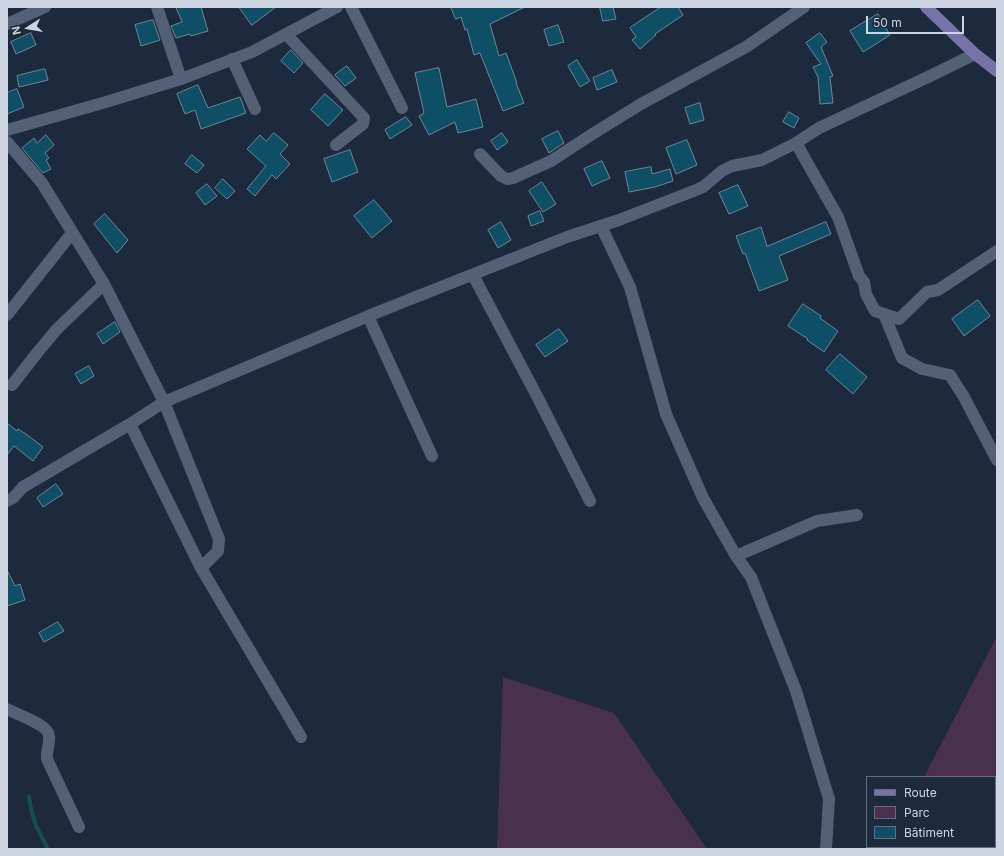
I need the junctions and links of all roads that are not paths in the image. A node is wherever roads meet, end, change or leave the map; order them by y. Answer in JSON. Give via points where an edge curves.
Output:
{"nodes":[{"id":1,"x":44,"y":7,"type":"edge"},
{"id":2,"x":157,"y":7,"type":"edge"},
{"id":3,"x":337,"y":7,"type":"edge"},
{"id":4,"x":351,"y":7,"type":"edge"},
{"id":5,"x":804,"y":7,"type":"edge"},
{"id":6,"x":926,"y":7,"type":"edge"},
{"id":7,"x":7,"y":24,"type":"edge"},
{"id":8,"x":286,"y":34,"type":"junction"},
{"id":9,"x":974,"y":54,"type":"junction"},
{"id":10,"x":232,"y":59,"type":"junction"},
{"id":11,"x":997,"y":71,"type":"edge"},
{"id":12,"x":181,"y":79,"type":"junction"},
{"id":13,"x":402,"y":108,"type":"dead end"},
{"id":14,"x":255,"y":109,"type":"dead end"},
{"id":15,"x":7,"y":130,"type":"edge"},
{"id":16,"x":7,"y":142,"type":"edge"},
{"id":17,"x":796,"y":143,"type":"junction"},
{"id":18,"x":336,"y":145,"type":"dead end"},
{"id":19,"x":480,"y":154,"type":"dead end"},
{"id":20,"x":601,"y":226,"type":"junction"},
{"id":21,"x":72,"y":233,"type":"junction"},
{"id":22,"x":997,"y":251,"type":"edge"},
{"id":23,"x":473,"y":275,"type":"junction"},
{"id":24,"x":104,"y":284,"type":"junction"},
{"id":25,"x":884,"y":314,"type":"junction"},
{"id":26,"x":7,"y":315,"type":"edge"},
{"id":27,"x":368,"y":316,"type":"junction"},
{"id":28,"x":12,"y":384,"type":"dead end"},
{"id":29,"x":164,"y":402,"type":"junction"},
{"id":30,"x":130,"y":424,"type":"junction"},
{"id":31,"x":432,"y":456,"type":"dead end"},
{"id":32,"x":997,"y":460,"type":"edge"},
{"id":33,"x":7,"y":501,"type":"edge"},
{"id":34,"x":590,"y":501,"type":"dead end"},
{"id":35,"x":857,"y":515,"type":"dead end"},
{"id":36,"x":736,"y":556,"type":"junction"},
{"id":37,"x":201,"y":568,"type":"junction"},
{"id":38,"x":7,"y":709,"type":"edge"},
{"id":39,"x":301,"y":737,"type":"dead end"},
{"id":40,"x":80,"y":827,"type":"dead end"},
{"id":41,"x":826,"y":849,"type":"edge"}],
"edges":[{"from":1,"to":7,"type":"street"},
{"from":2,"to":12,"type":"street"},
{"from":3,"to":8,"type":"street"},
{"from":4,"to":13,"type":"street"},
{"from":5,"to":19,"type":"street","via":[[746,47],[641,104],[551,161],[507,179]]},
{"from":6,"to":9,"type":"main road"},
{"from":8,"to":10,"type":"street","via":[[252,52]]},
{"from":8,"to":18,"type":"street","via":[[364,118],[363,124]]},
{"from":9,"to":11,"type":"main road"},
{"from":9,"to":17,"type":"street","via":[[819,128]]},
{"from":10,"to":12,"type":"street"},
{"from":10,"to":14,"type":"street"},
{"from":12,"to":15,"type":"street"},
{"from":16,"to":21,"type":"street","via":[[42,183]]},
{"from":17,"to":20,"type":"street","via":[[762,160],[732,166],[696,190]]},
{"from":17,"to":25,"type":"street","via":[[838,217],[872,306],[875,311]]},
{"from":20,"to":23,"type":"street"},
{"from":20,"to":36,"type":"street","via":[[630,288],[666,414],[703,498]]},
{"from":21,"to":24,"type":"street"},
{"from":21,"to":26,"type":"street"},
{"from":22,"to":25,"type":"street","via":[[938,290],[927,292],[899,319]]},
{"from":23,"to":27,"type":"street"},
{"from":23,"to":34,"type":"street"},
{"from":24,"to":28,"type":"street","via":[[58,329]]},
{"from":24,"to":29,"type":"street"},
{"from":25,"to":32,"type":"street","via":[[902,358],[922,369],[950,375]]},
{"from":27,"to":29,"type":"street"},
{"from":27,"to":31,"type":"street"},
{"from":29,"to":30,"type":"street"},
{"from":29,"to":37,"type":"street","via":[[220,539],[218,551]]},
{"from":30,"to":33,"type":"street","via":[[23,487]]},
{"from":30,"to":37,"type":"street"},
{"from":35,"to":36,"type":"street","via":[[817,521]]},
{"from":36,"to":41,"type":"street","via":[[751,577],[796,691],[829,799]]},
{"from":37,"to":39,"type":"street"},
{"from":38,"to":40,"type":"street","via":[[33,721],[47,731],[47,759]]}]}
